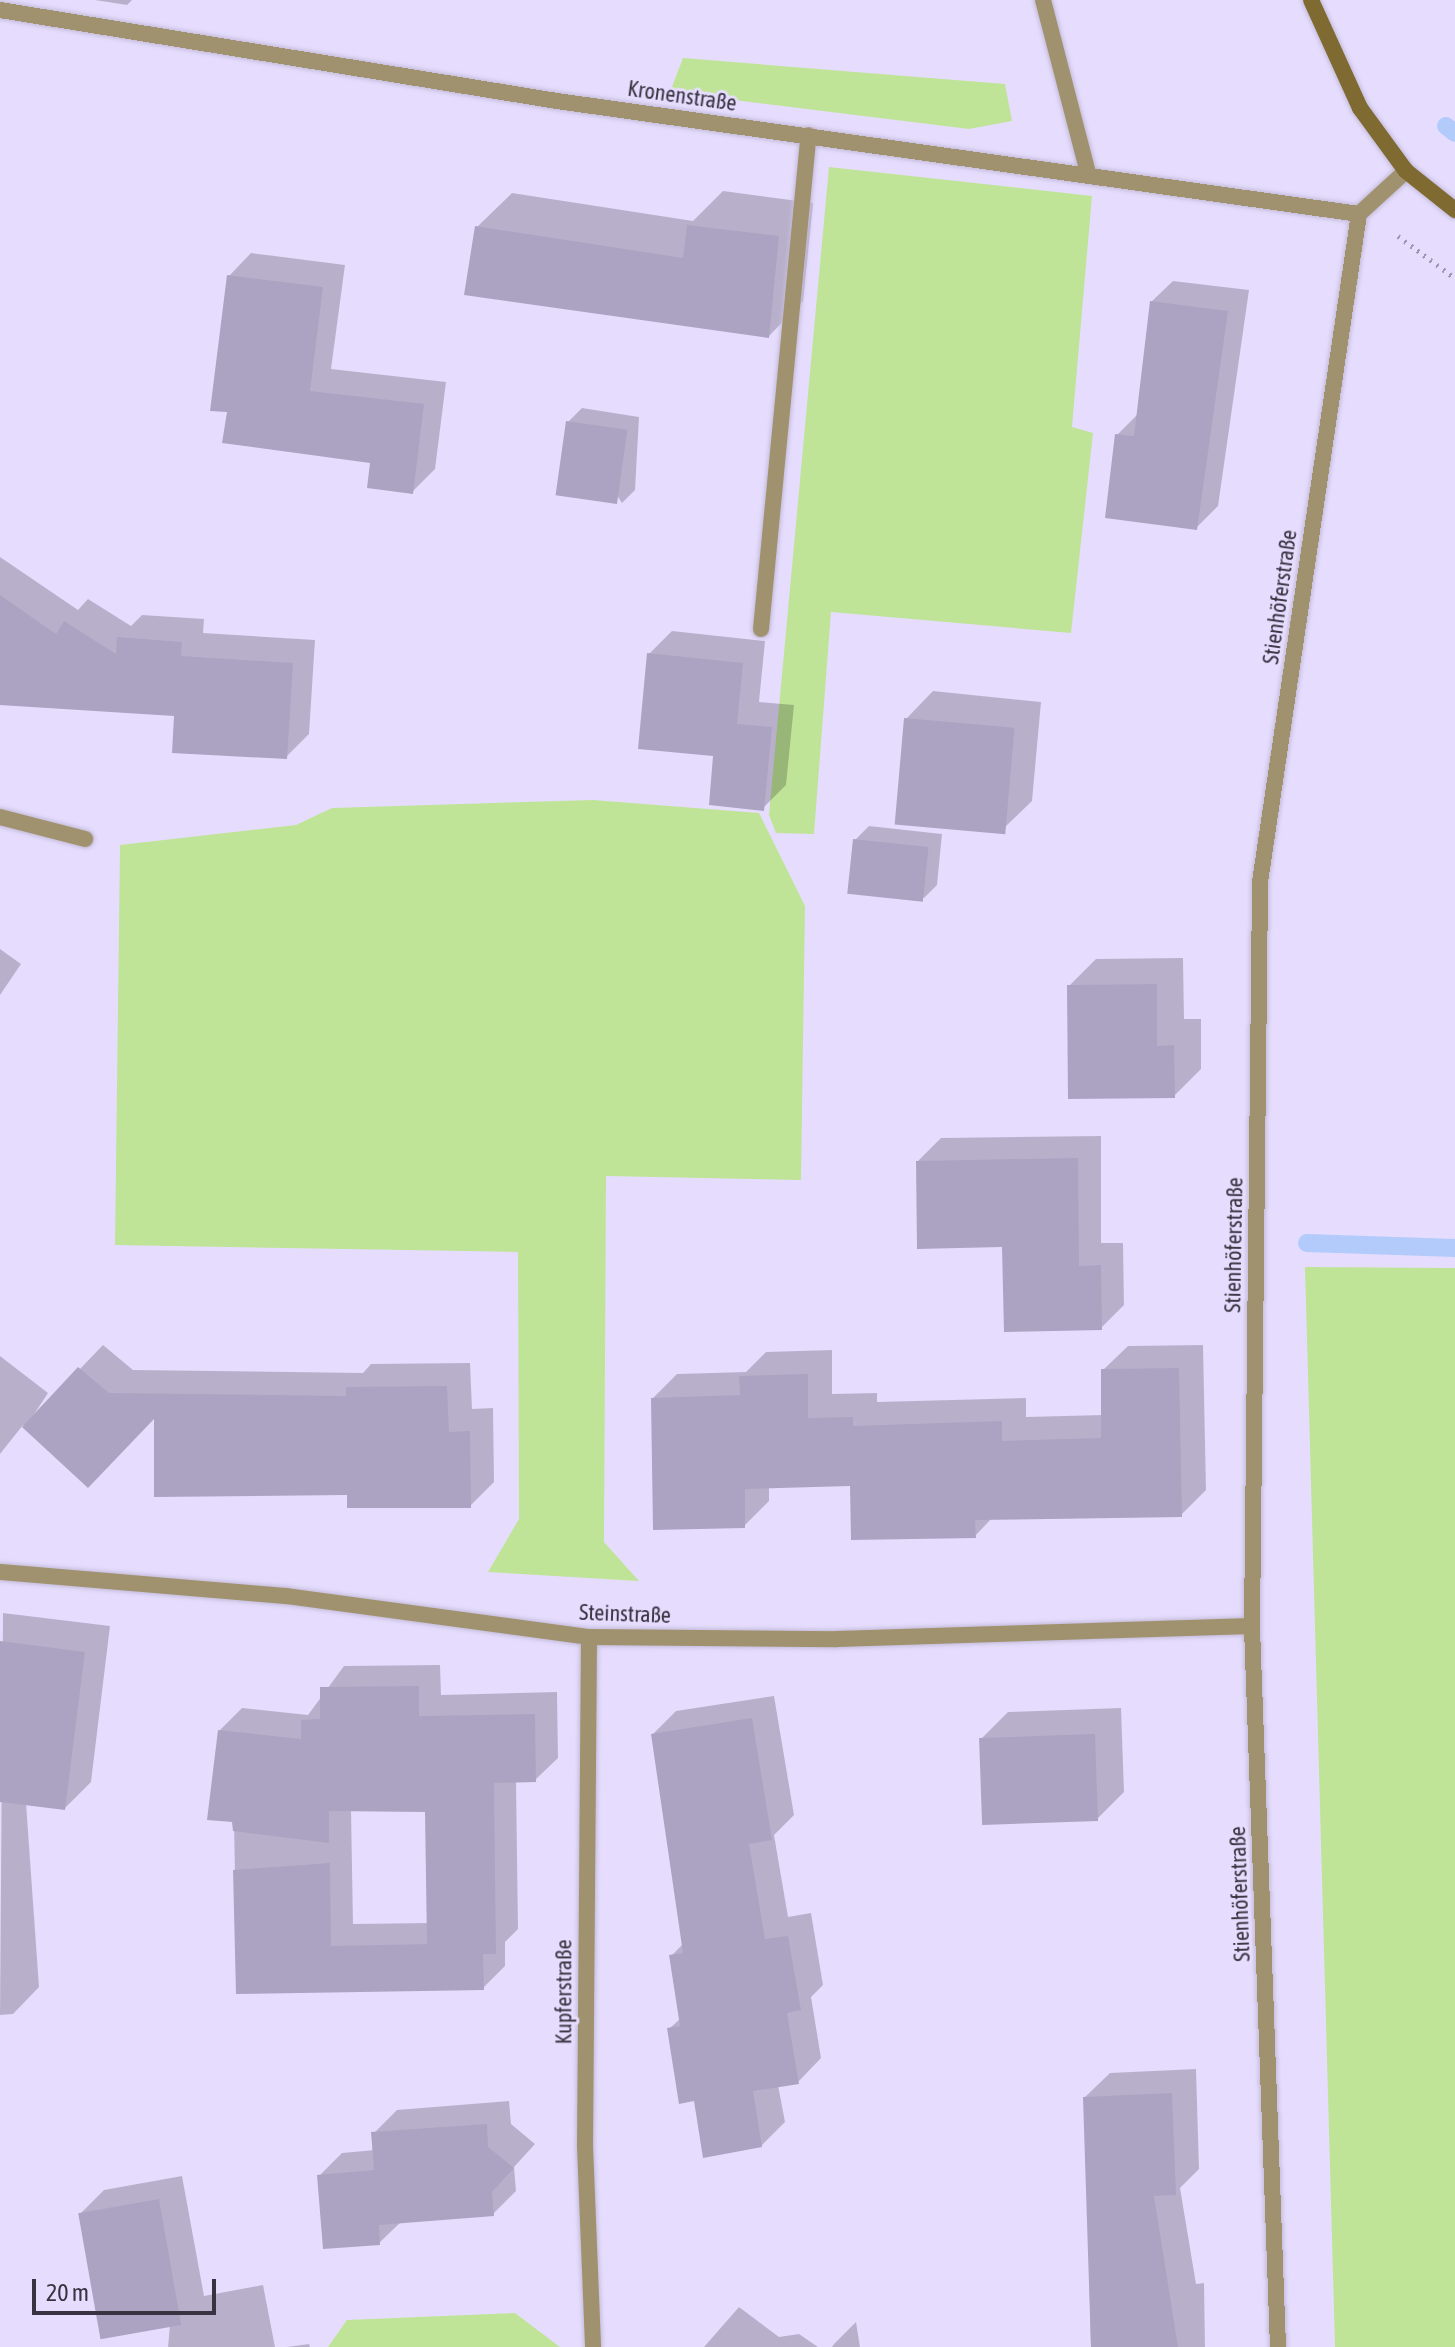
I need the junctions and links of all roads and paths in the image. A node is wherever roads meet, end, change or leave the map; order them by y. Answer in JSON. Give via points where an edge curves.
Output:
{"nodes":[{"id":1,"x":1043,"y":0,"type":"edge"},
{"id":2,"x":1311,"y":0,"type":"edge"},
{"id":3,"x":0,"y":10,"type":"edge"},
{"id":4,"x":809,"y":135,"type":"junction"},
{"id":5,"x":1406,"y":171,"type":"junction"},
{"id":6,"x":1088,"y":173,"type":"junction"},
{"id":7,"x":1364,"y":210,"type":"junction"},
{"id":8,"x":1455,"y":210,"type":"edge"},
{"id":9,"x":1455,"y":278,"type":"edge"},
{"id":10,"x":761,"y":629,"type":"dead end"},
{"id":11,"x":0,"y":817,"type":"edge"},
{"id":12,"x":85,"y":839,"type":"dead end"},
{"id":13,"x":0,"y":1572,"type":"edge"},
{"id":14,"x":1252,"y":1626,"type":"junction"},
{"id":15,"x":589,"y":1637,"type":"junction"},
{"id":16,"x":593,"y":2347,"type":"edge"},
{"id":17,"x":1278,"y":2347,"type":"edge"}],
"edges":[{"from":1,"to":6,"type":"street"},
{"from":2,"to":5,"type":"street","via":[[1360,108]]},
{"from":3,"to":4,"type":"street","name":"Kronenstraße"},
{"from":4,"to":6,"type":"street","name":"Kronenstraße"},
{"from":4,"to":10,"type":"street"},
{"from":5,"to":7,"type":"street"},
{"from":5,"to":8,"type":"street"},
{"from":6,"to":7,"type":"street","name":"Kronenstraße"},
{"from":7,"to":9,"type":"path"},
{"from":7,"to":14,"type":"street","name":"Stienhöferstraße","via":[[1260,882]]},
{"from":11,"to":12,"type":"street"},
{"from":13,"to":15,"type":"street","name":"Steinstraße","via":[[286,1596]]},
{"from":14,"to":15,"type":"street","name":"Steinstraße","via":[[837,1639]]},
{"from":14,"to":17,"type":"street","name":"Stienhöferstraße"},
{"from":15,"to":16,"type":"street","name":"Kupferstraße","via":[[585,2146]]}]}
